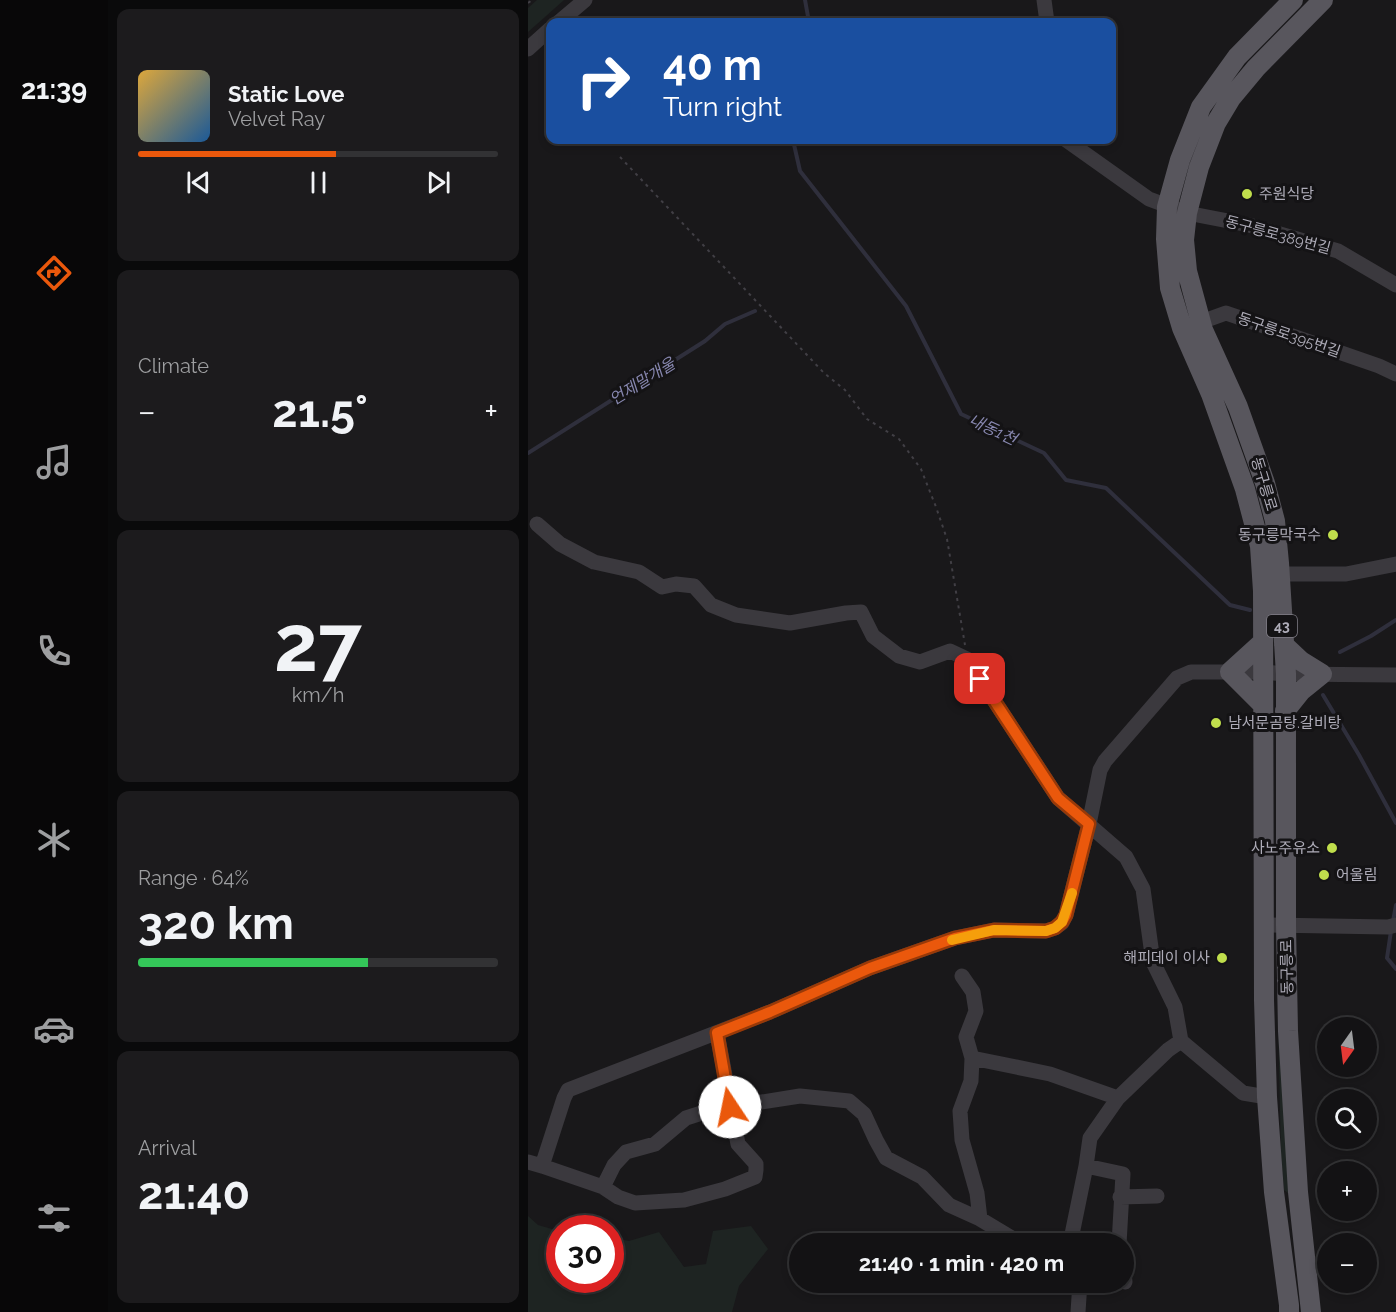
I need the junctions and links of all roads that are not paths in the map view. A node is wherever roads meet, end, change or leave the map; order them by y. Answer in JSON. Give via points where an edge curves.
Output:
{"nodes":[{"id":1,"x":585,"y":0,"type":"edge"},
{"id":2,"x":1044,"y":0,"type":"edge"},
{"id":3,"x":1293,"y":0,"type":"edge"},
{"id":4,"x":1323,"y":0,"type":"edge"},
{"id":5,"x":564,"y":18,"type":"edge"},
{"id":6,"x":1046,"y":18,"type":"edge"},
{"id":7,"x":546,"y":33,"type":"edge"},
{"id":8,"x":528,"y":49,"type":"edge"},
{"id":9,"x":1072,"y":144,"type":"edge"},
{"id":10,"x":1167,"y":207,"type":"junction"},
{"id":11,"x":1187,"y":213,"type":"junction"},
{"id":12,"x":1396,"y":285,"type":"edge"},
{"id":13,"x":1201,"y":322,"type":"junction"},
{"id":14,"x":1182,"y":328,"type":"junction"},
{"id":15,"x":1396,"y":374,"type":"edge"},
{"id":16,"x":537,"y":524,"type":"dead end"},
{"id":17,"x":1396,"y":564,"type":"edge"},
{"id":18,"x":1279,"y":574,"type":"junction"},
{"id":19,"x":1263,"y":642,"type":"junction"},
{"id":20,"x":1284,"y":645,"type":"junction"},
{"id":21,"x":1230,"y":672,"type":"junction"},
{"id":22,"x":1263,"y":672,"type":"junction"},
{"id":23,"x":1286,"y":674,"type":"junction"},
{"id":24,"x":1322,"y":674,"type":"junction"},
{"id":25,"x":1396,"y":675,"type":"edge"},
{"id":26,"x":1263,"y":705,"type":"junction"},
{"id":27,"x":1285,"y":711,"type":"junction"},
{"id":28,"x":1089,"y":824,"type":"junction"},
{"id":29,"x":1264,"y":925,"type":"junction"},
{"id":30,"x":1286,"y":925,"type":"junction"},
{"id":31,"x":1392,"y":926,"type":"edge"},
{"id":32,"x":962,"y":976,"type":"dead end"},
{"id":33,"x":717,"y":1033,"type":"junction"},
{"id":34,"x":1181,"y":1041,"type":"junction"},
{"id":35,"x":972,"y":1058,"type":"junction"},
{"id":36,"x":1267,"y":1097,"type":"junction"},
{"id":37,"x":1118,"y":1098,"type":"junction"},
{"id":38,"x":730,"y":1107,"type":"junction"},
{"id":39,"x":535,"y":1164,"type":"edge"},
{"id":40,"x":1086,"y":1166,"type":"junction"},
{"id":41,"x":603,"y":1187,"type":"junction"},
{"id":42,"x":1157,"y":1196,"type":"dead end"},
{"id":43,"x":1120,"y":1197,"type":"junction"},
{"id":44,"x":980,"y":1219,"type":"junction"},
{"id":45,"x":1003,"y":1233,"type":"edge"},
{"id":46,"x":1072,"y":1233,"type":"edge"},
{"id":47,"x":1119,"y":1233,"type":"edge"},
{"id":48,"x":1079,"y":1293,"type":"edge"},
{"id":49,"x":1078,"y":1312,"type":"edge"},
{"id":50,"x":1289,"y":1312,"type":"edge"},
{"id":51,"x":1311,"y":1312,"type":"edge"}],
"edges":[{"from":1,"to":5,"type":"street"},
{"from":2,"to":6,"type":"street"},
{"from":3,"to":10,"type":"main road","name":"동구릉로","number":"43","via":[[1237,57],[1201,107]]},
{"from":4,"to":11,"type":"main road","name":"동구릉로","number":"43","via":[[1231,98],[1216,123],[1199,167]]},
{"from":7,"to":8,"type":"street"},
{"from":9,"to":10,"type":"street","name":"동구릉로389번길","via":[[1149,199]]},
{"from":10,"to":11,"type":"street","name":"동구릉로389번길"},
{"from":10,"to":14,"type":"main road","name":"동구릉로","number":"43","via":[[1170,288]]},
{"from":11,"to":12,"type":"street","name":"동구릉로389번길","via":[[1249,225],[1338,251]]},
{"from":11,"to":13,"type":"main road","name":"동구릉로","number":"43","via":[[1187,271]]},
{"from":13,"to":14,"type":"street","name":"동구릉로395번길"},
{"from":13,"to":15,"type":"street","name":"동구릉로395번길","via":[[1226,313]]},
{"from":13,"to":18,"type":"main road","name":"동구릉로","number":"43","via":[[1265,483],[1275,521]]},
{"from":14,"to":19,"type":"main road","name":"동구릉로","number":"43","via":[[1211,394],[1260,546]]},
{"from":16,"to":28,"type":"street","via":[[560,544],[594,562],[639,572],[662,587],[694,586],[711,604],[736,615],[790,622],[861,612],[873,636],[899,656],[920,662],[950,651],[967,660],[1058,798]]},
{"from":17,"to":18,"type":"street","via":[[1346,574]]},
{"from":18,"to":20,"type":"main road","name":"동구릉로","number":"43"},
{"from":19,"to":21,"type":"main road"},
{"from":19,"to":22,"type":"main road","name":"동구릉로","number":"43"},
{"from":20,"to":23,"type":"main road","name":"동구릉로","number":"43"},
{"from":20,"to":24,"type":"main road"},
{"from":21,"to":22,"type":"street"},
{"from":21,"to":26,"type":"main road"},
{"from":21,"to":28,"type":"street","via":[[1191,672],[1177,678],[1105,761]]},
{"from":22,"to":23,"type":"street"},
{"from":22,"to":26,"type":"main road","name":"동구릉로","number":"43"},
{"from":23,"to":24,"type":"street"},
{"from":23,"to":27,"type":"main road","name":"동구릉로","number":"43"},
{"from":24,"to":25,"type":"street"},
{"from":24,"to":27,"type":"main road"},
{"from":26,"to":29,"type":"main road","name":"동구릉로","number":"43"},
{"from":27,"to":30,"type":"main road","name":"동구릉로","number":"43"},
{"from":28,"to":33,"type":"street","via":[[1066,915],[1055,928],[994,930],[955,938],[870,968]]},
{"from":28,"to":34,"type":"street","via":[[1126,857],[1143,889],[1153,962],[1175,1007]]},
{"from":29,"to":30,"type":"street"},
{"from":29,"to":36,"type":"main road","name":"동구릉로","number":"43"},
{"from":30,"to":31,"type":"street"},
{"from":30,"to":51,"type":"main road","name":"동구릉로","number":"43","via":[[1292,1108]]},
{"from":32,"to":35,"type":"street","via":[[974,992],[976,1011],[966,1037]]},
{"from":33,"to":38,"type":"street"},
{"from":33,"to":39,"type":"street","via":[[568,1090]]},
{"from":34,"to":36,"type":"street","via":[[1243,1093]]},
{"from":34,"to":37,"type":"street"},
{"from":35,"to":37,"type":"street","via":[[1050,1074]]},
{"from":35,"to":44,"type":"street","via":[[971,1081],[960,1111],[962,1140]]},
{"from":36,"to":50,"type":"main road","name":"동구릉로","number":"43"},
{"from":37,"to":40,"type":"street","via":[[1090,1138]]},
{"from":38,"to":41,"type":"street","via":[[686,1118],[655,1143],[626,1152]]},
{"from":38,"to":41,"type":"street","via":[[738,1144],[756,1164],[754,1177],[684,1200],[635,1203]]},
{"from":38,"to":44,"type":"street","via":[[800,1095],[849,1101],[864,1114],[886,1158],[922,1177],[949,1205]]},
{"from":39,"to":41,"type":"street"},
{"from":40,"to":43,"type":"street","via":[[1123,1174]]},
{"from":40,"to":46,"type":"street"},
{"from":42,"to":43,"type":"street"},
{"from":43,"to":47,"type":"street"},
{"from":44,"to":45,"type":"street"},
{"from":48,"to":49,"type":"street"}]}
